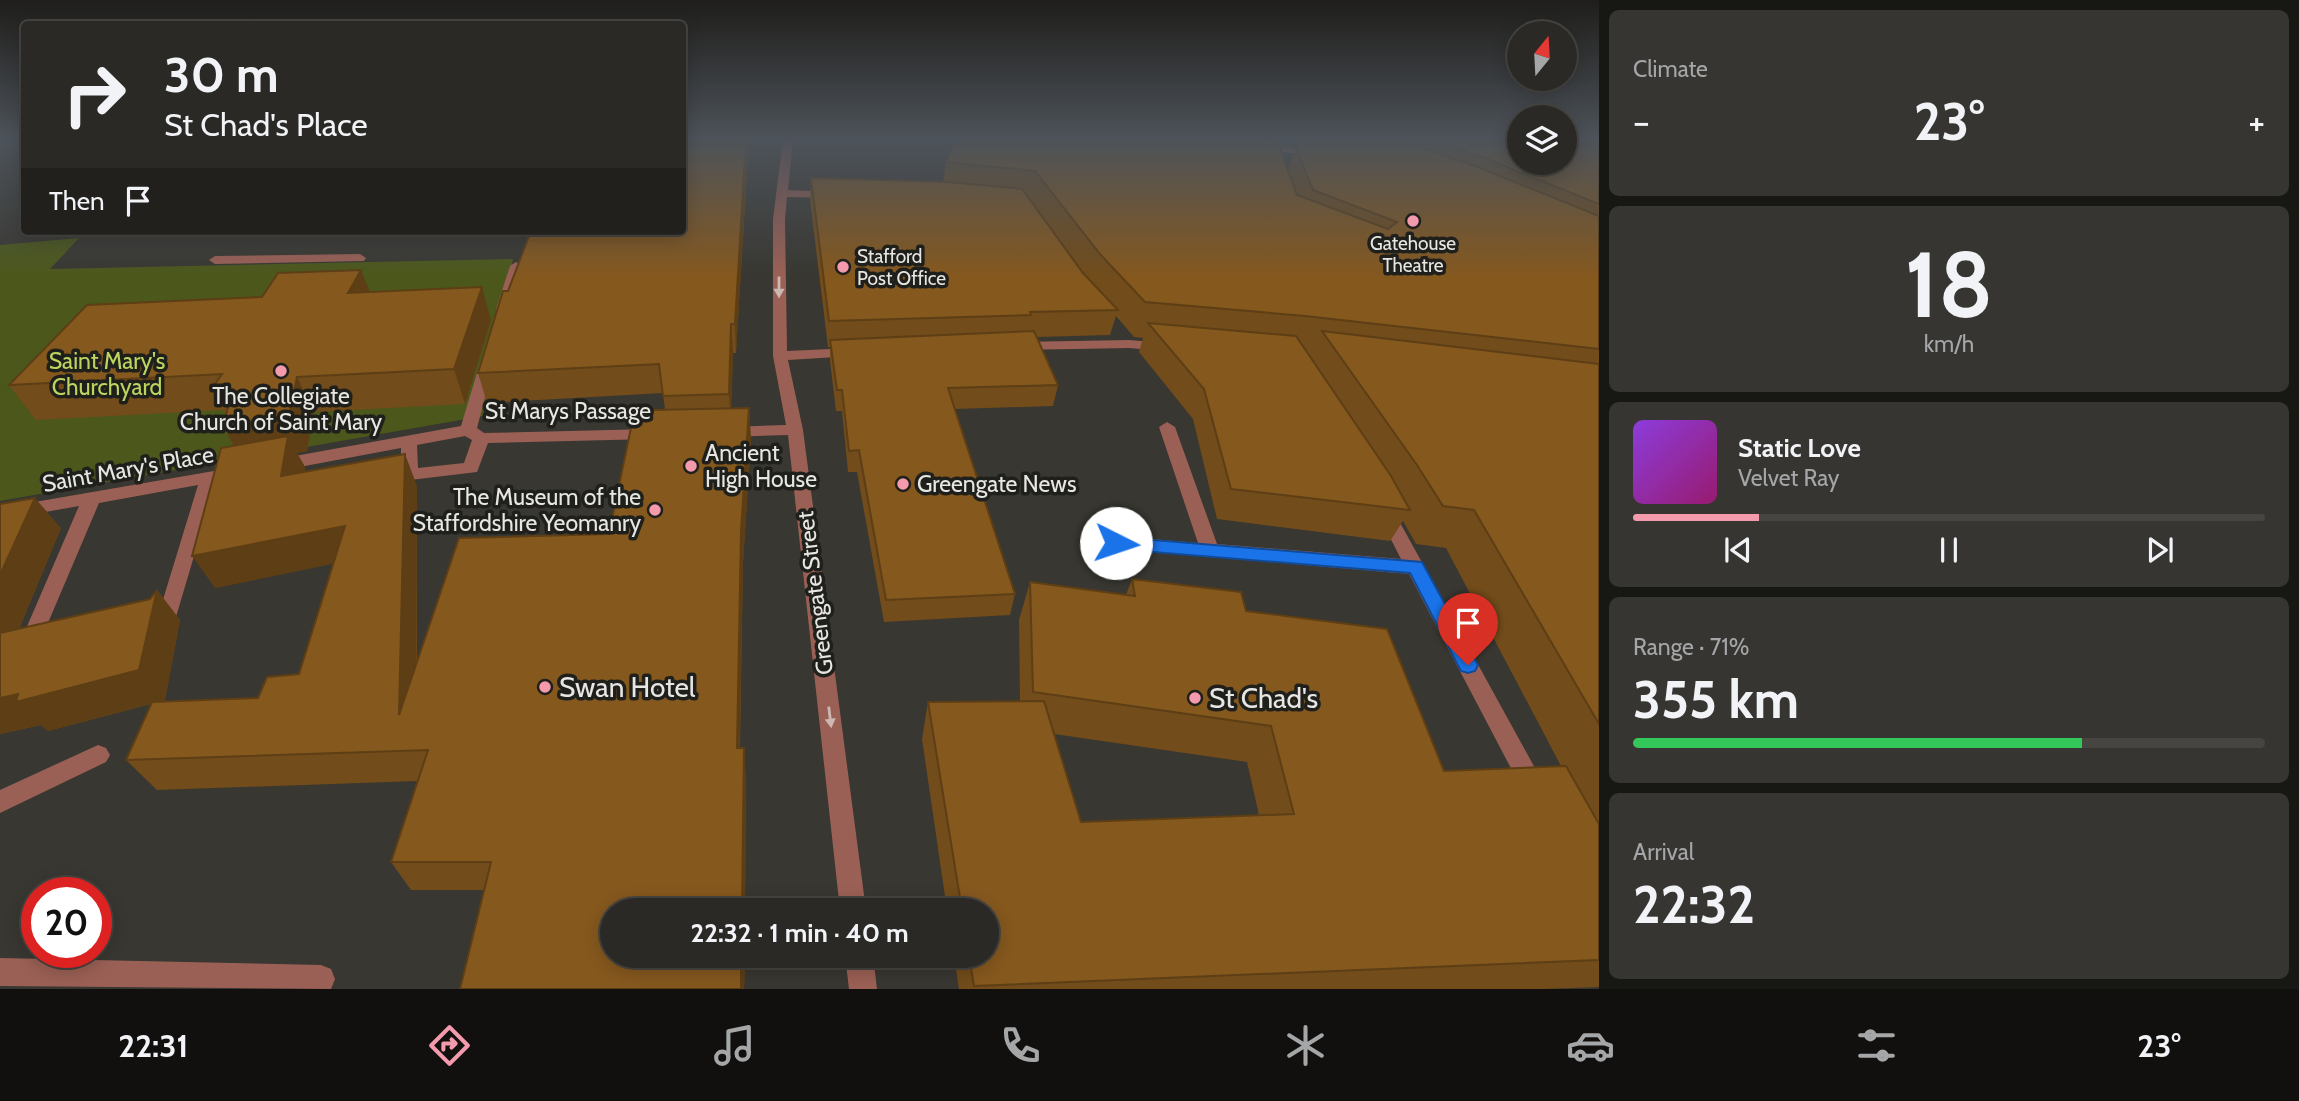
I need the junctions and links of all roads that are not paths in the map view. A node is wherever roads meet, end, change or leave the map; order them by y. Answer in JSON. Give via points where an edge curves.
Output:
{"nodes":[{"id":1,"x":782,"y":185,"type":"edge"},
{"id":2,"x":781,"y":193,"type":"junction"},
{"id":3,"x":849,"y":195,"type":"edge"},
{"id":4,"x":360,"y":258,"type":"dead end"},
{"id":5,"x":215,"y":260,"type":"dead end"},
{"id":6,"x":516,"y":265,"type":"edge"},
{"id":7,"x":497,"y":329,"type":"edge"},
{"id":8,"x":998,"y":346,"type":"edge"},
{"id":9,"x":1182,"y":349,"type":"edge"},
{"id":10,"x":866,"y":352,"type":"edge"},
{"id":11,"x":490,"y":354,"type":"edge"},
{"id":12,"x":780,"y":356,"type":"junction"},
{"id":13,"x":1167,"y":427,"type":"dead end"},
{"id":14,"x":795,"y":430,"type":"junction"},
{"id":15,"x":716,"y":432,"type":"edge"},
{"id":16,"x":674,"y":433,"type":"edge"},
{"id":17,"x":475,"y":434,"type":"junction"},
{"id":18,"x":409,"y":441,"type":"junction"},
{"id":19,"x":209,"y":478,"type":"junction"},
{"id":20,"x":1375,"y":493,"type":"edge"},
{"id":21,"x":91,"y":500,"type":"junction"},
{"id":22,"x":0,"y":514,"type":"edge"},
{"id":23,"x":1116,"y":543,"type":"dead end"},
{"id":24,"x":1210,"y":550,"type":"junction"},
{"id":25,"x":1415,"y":567,"type":"junction"},
{"id":26,"x":141,"y":627,"type":"edge"},
{"id":27,"x":51,"y":648,"type":"edge"},
{"id":28,"x":98,"y":755,"type":"dead end"},
{"id":29,"x":1540,"y":801,"type":"edge"},
{"id":30,"x":0,"y":802,"type":"edge"},
{"id":31,"x":852,"y":898,"type":"edge"},
{"id":32,"x":860,"y":968,"type":"edge"},
{"id":33,"x":0,"y":972,"type":"edge"},
{"id":34,"x":321,"y":979,"type":"dead end"},
{"id":35,"x":863,"y":989,"type":"edge"}],
"edges":[{"from":1,"to":2,"type":"street","name":"Greengate Street"},
{"from":2,"to":3,"type":"street"},
{"from":2,"to":12,"type":"street","name":"Greengate Street","one_way":true},
{"from":4,"to":5,"type":"street"},
{"from":6,"to":7,"type":"street"},
{"from":8,"to":9,"type":"street","via":[[1125,339]]},
{"from":10,"to":12,"type":"street"},
{"from":11,"to":17,"type":"street"},
{"from":12,"to":14,"type":"street","name":"Greengate Street"},
{"from":13,"to":24,"type":"street"},
{"from":14,"to":15,"type":"street"},
{"from":14,"to":31,"type":"street","name":"Greengate Street","one_way":true},
{"from":16,"to":17,"type":"street","name":"St Marys Passage"},
{"from":17,"to":18,"type":"street","name":"Saint Mary's Place"},
{"from":17,"to":18,"type":"street","via":[[471,468],[410,474]]},
{"from":18,"to":19,"type":"street","name":"Saint Mary's Place"},
{"from":19,"to":21,"type":"street","name":"Saint Mary's Place"},
{"from":19,"to":26,"type":"street","via":[[166,621]]},
{"from":20,"to":25,"type":"street"},
{"from":21,"to":22,"type":"street","name":"Saint Mary's Place"},
{"from":21,"to":27,"type":"street","via":[[26,653]]},
{"from":23,"to":24,"type":"street"},
{"from":24,"to":25,"type":"street"},
{"from":25,"to":29,"type":"street"},
{"from":28,"to":30,"type":"street"},
{"from":32,"to":35,"type":"street"},
{"from":33,"to":34,"type":"street"}]}
